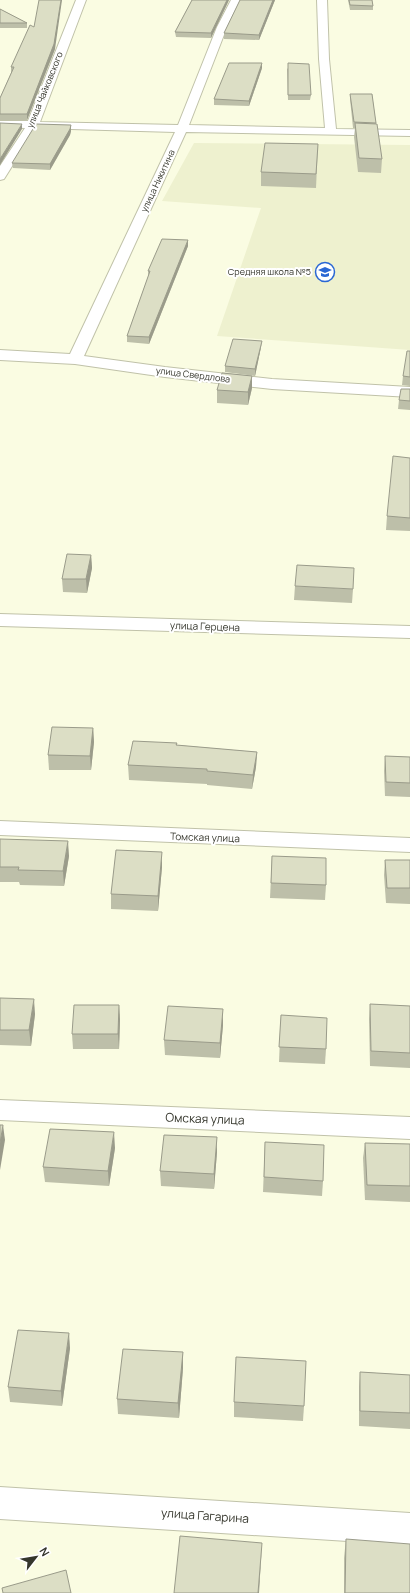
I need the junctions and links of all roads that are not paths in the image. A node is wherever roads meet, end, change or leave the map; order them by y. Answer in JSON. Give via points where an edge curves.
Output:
{"nodes":[{"id":1,"x":81,"y":0,"type":"edge"},
{"id":2,"x":236,"y":0,"type":"edge"},
{"id":3,"x":322,"y":0,"type":"edge"},
{"id":4,"x":0,"y":124,"type":"edge"},
{"id":5,"x":33,"y":124,"type":"junction"},
{"id":6,"x":182,"y":128,"type":"junction"},
{"id":7,"x":331,"y":132,"type":"junction"},
{"id":8,"x":410,"y":133,"type":"edge"},
{"id":9,"x":0,"y":176,"type":"edge"},
{"id":10,"x":0,"y":355,"type":"edge"},
{"id":11,"x":75,"y":360,"type":"junction"},
{"id":12,"x":410,"y":392,"type":"edge"},
{"id":13,"x":0,"y":620,"type":"edge"},
{"id":14,"x":410,"y":632,"type":"edge"},
{"id":15,"x":0,"y":828,"type":"edge"},
{"id":16,"x":410,"y":845,"type":"edge"},
{"id":17,"x":0,"y":1110,"type":"edge"},
{"id":18,"x":410,"y":1128,"type":"edge"},
{"id":19,"x":0,"y":1503,"type":"edge"},
{"id":20,"x":410,"y":1529,"type":"edge"}],
"edges":[{"from":1,"to":5,"type":"street","name":"улица Чайковского"},
{"from":2,"to":6,"type":"street","name":"улица Никитина","via":[[222,27]]},
{"from":3,"to":7,"type":"street","via":[[324,60]]},
{"from":4,"to":5,"type":"street"},
{"from":5,"to":6,"type":"street"},
{"from":5,"to":9,"type":"street","name":"улица Чайковского"},
{"from":6,"to":7,"type":"street"},
{"from":6,"to":11,"type":"street","name":"улица Никитина"},
{"from":7,"to":8,"type":"street"},
{"from":10,"to":11,"type":"street","name":"улица Свердлова"},
{"from":11,"to":12,"type":"street","name":"улица Свердлова","via":[[272,384]]},
{"from":13,"to":14,"type":"street","name":"улица Герцена"},
{"from":15,"to":16,"type":"street","name":"Томская улица"},
{"from":17,"to":18,"type":"street","name":"Омская улица"},
{"from":19,"to":20,"type":"street","name":"улица Гагарина"}]}
